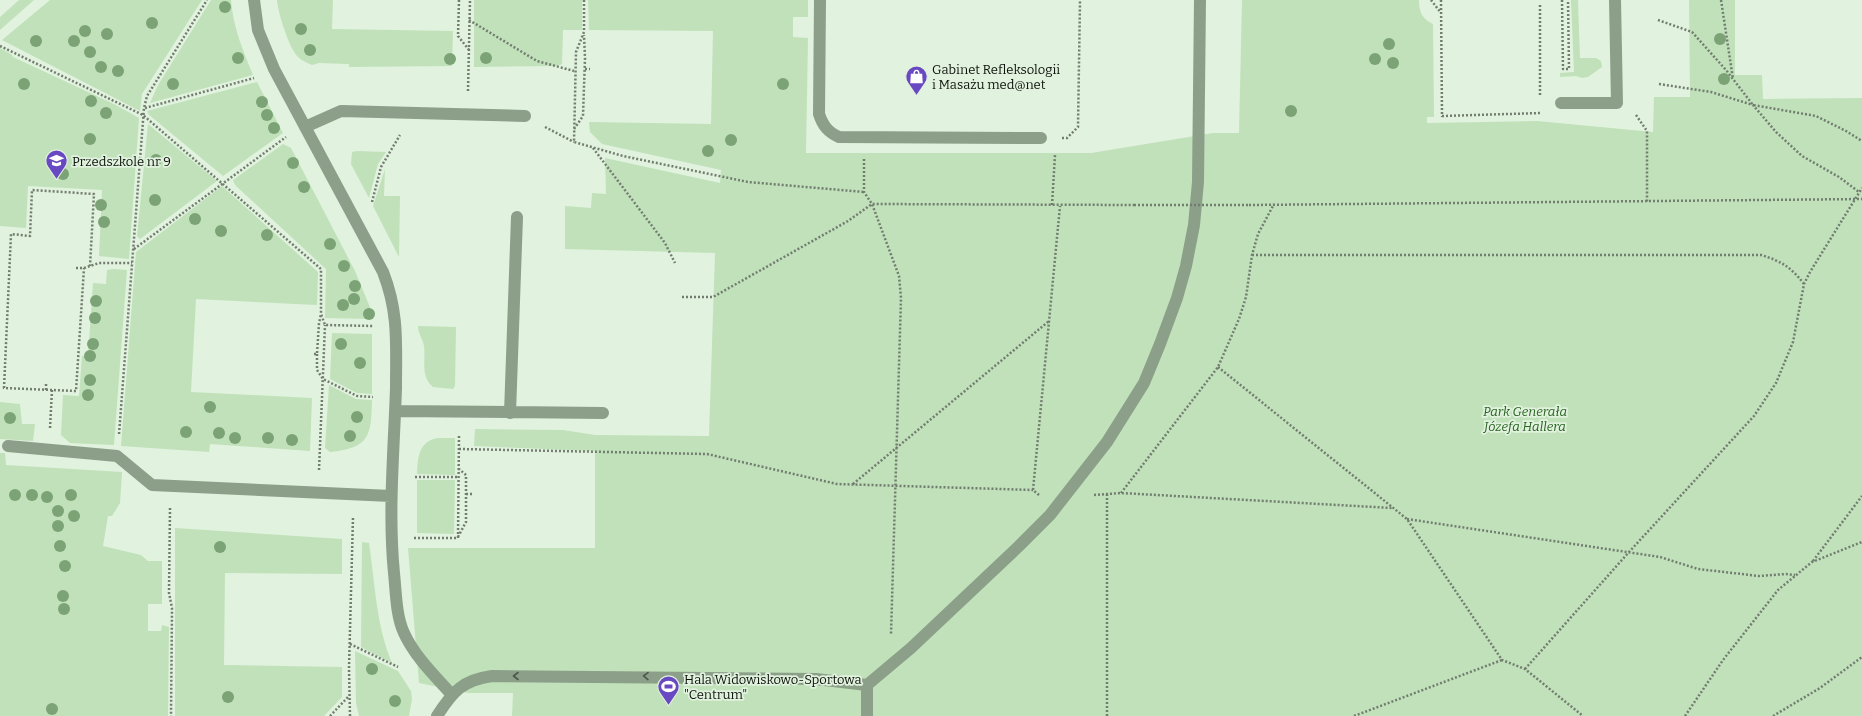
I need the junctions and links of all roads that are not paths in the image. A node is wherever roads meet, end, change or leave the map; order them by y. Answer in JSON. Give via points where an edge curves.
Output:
{"nodes":[{"id":1,"x":254,"y":0,"type":"edge"},
{"id":2,"x":820,"y":0,"type":"edge"},
{"id":3,"x":1200,"y":0,"type":"edge"},
{"id":4,"x":1616,"y":0,"type":"edge"},
{"id":5,"x":1561,"y":103,"type":"road end"},
{"id":6,"x":525,"y":116,"type":"road end"},
{"id":7,"x":306,"y":127,"type":"junction"},
{"id":8,"x":1041,"y":138,"type":"road end"},
{"id":9,"x":517,"y":217,"type":"dead end"},
{"id":10,"x":396,"y":411,"type":"junction"},
{"id":11,"x":510,"y":413,"type":"junction"},
{"id":12,"x":602,"y":413,"type":"dead end"},
{"id":13,"x":8,"y":446,"type":"dead end"},
{"id":14,"x":391,"y":496,"type":"junction"},
{"id":15,"x":867,"y":685,"type":"junction"},
{"id":16,"x":452,"y":695,"type":"junction"},
{"id":17,"x":437,"y":716,"type":"edge"},
{"id":18,"x":867,"y":716,"type":"edge"}],
"edges":[{"from":1,"to":7,"type":"street","via":[[258,30],[264,47]]},
{"from":2,"to":8,"type":"street","via":[[819,114],[829,132],[839,137]]},
{"from":3,"to":15,"type":"street","via":[[1198,175],[1194,225],[1177,298],[1144,383],[1107,442],[1050,515],[911,648]]},
{"from":4,"to":5,"type":"street","via":[[1616,103]]},
{"from":6,"to":7,"type":"street","via":[[341,111]]},
{"from":7,"to":10,"type":"street","via":[[383,272],[391,293],[397,326]]},
{"from":9,"to":11,"type":"street"},
{"from":10,"to":11,"type":"street"},
{"from":10,"to":14,"type":"street"},
{"from":11,"to":12,"type":"street"},
{"from":13,"to":14,"type":"street","via":[[117,456],[152,485]]},
{"from":14,"to":16,"type":"street","via":[[391,537],[398,610],[403,631],[412,650]]},
{"from":15,"to":16,"type":"street","one_way":true,"via":[[816,679],[492,676],[466,683]]},
{"from":15,"to":18,"type":"street"},
{"from":16,"to":17,"type":"street"}]}
